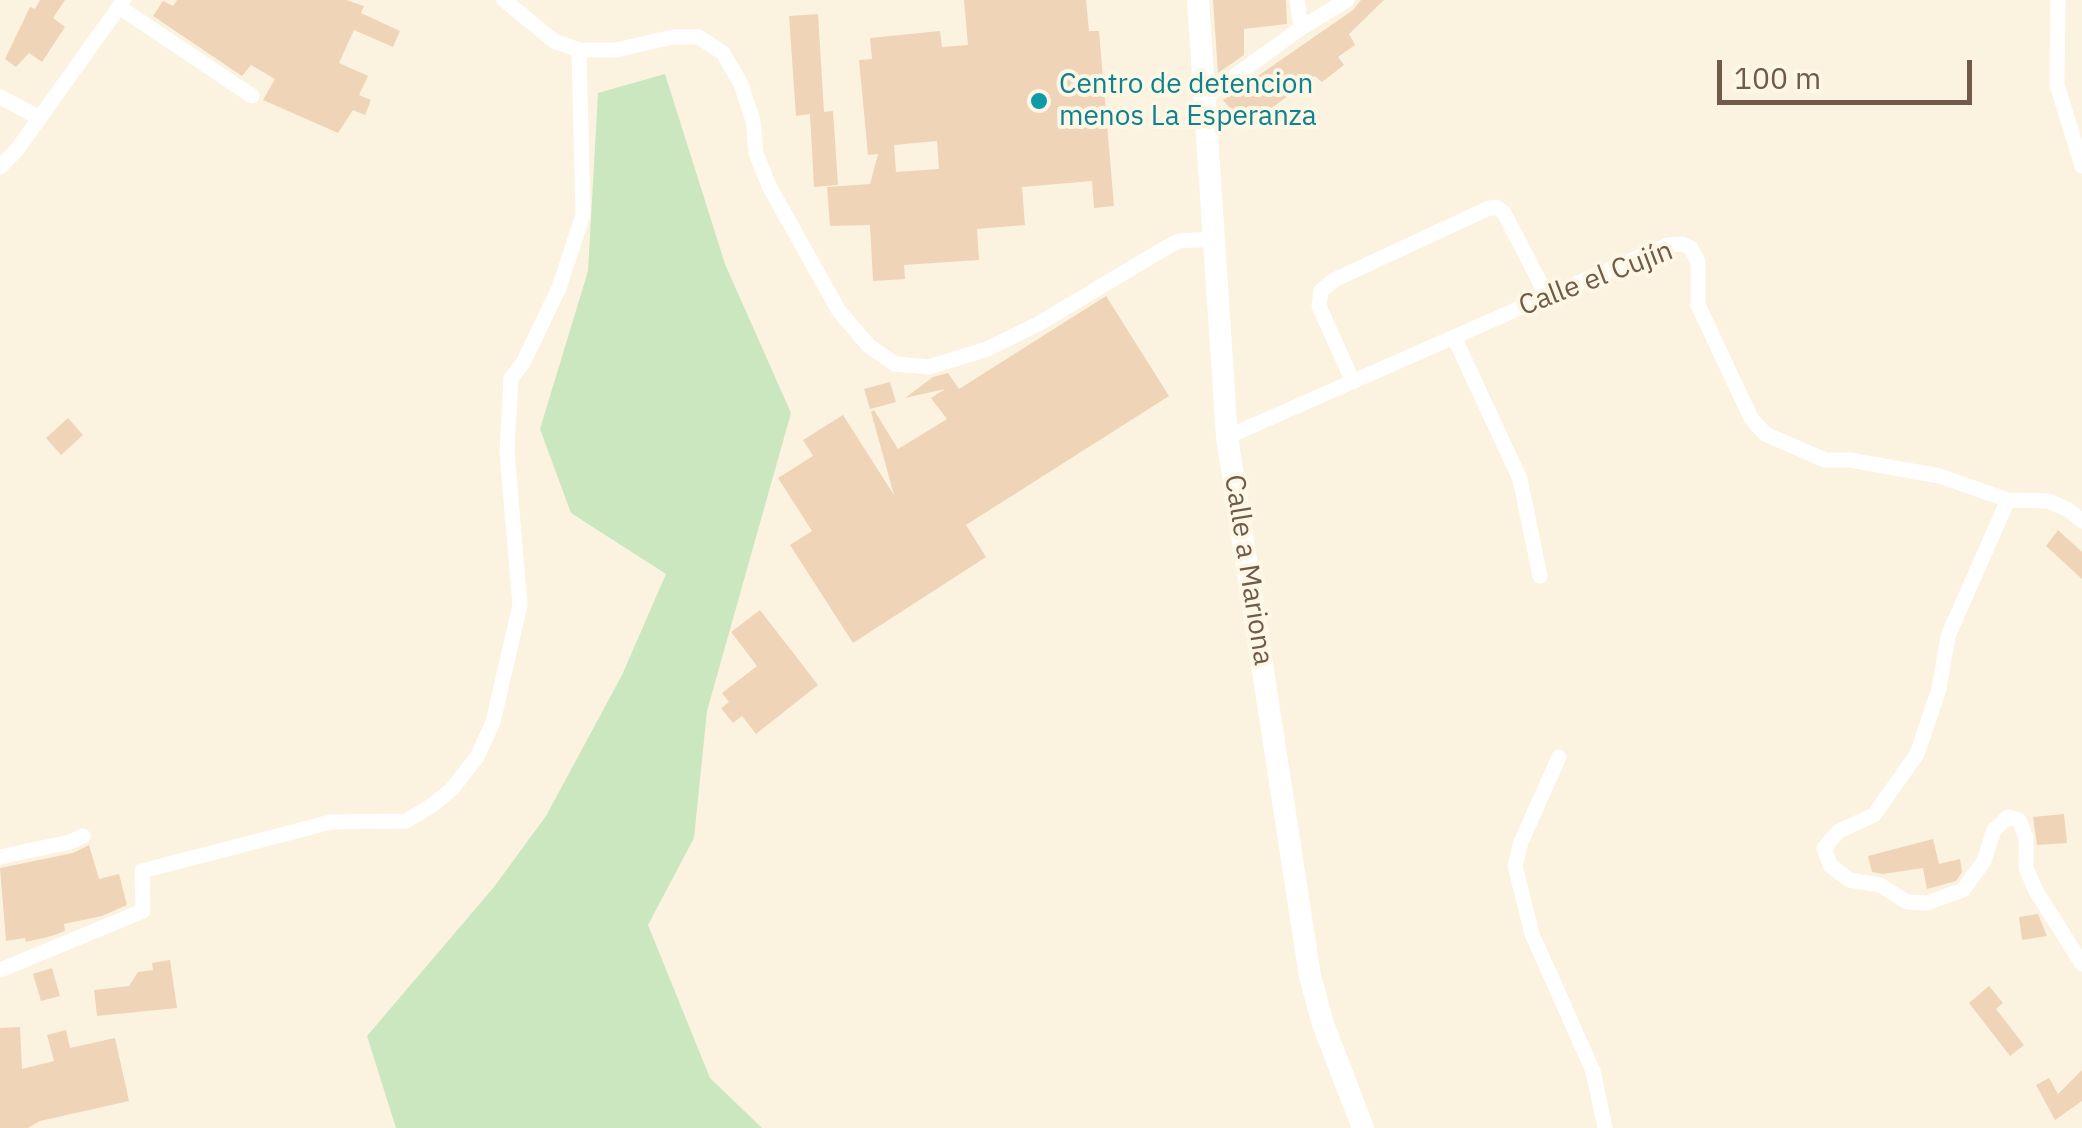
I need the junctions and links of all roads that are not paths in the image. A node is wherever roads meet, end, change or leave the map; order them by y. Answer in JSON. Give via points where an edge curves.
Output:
{"nodes":[{"id":1,"x":504,"y":0,"type":"edge"},
{"id":2,"x":1198,"y":0,"type":"edge"},
{"id":3,"x":1298,"y":0,"type":"edge"},
{"id":4,"x":1347,"y":0,"type":"edge"},
{"id":5,"x":2058,"y":0,"type":"edge"},
{"id":6,"x":122,"y":4,"type":"edge"},
{"id":7,"x":1301,"y":28,"type":"junction"},
{"id":8,"x":579,"y":50,"type":"junction"},
{"id":9,"x":252,"y":96,"type":"dead end"},
{"id":10,"x":0,"y":97,"type":"edge"},
{"id":11,"x":1206,"y":97,"type":"junction"},
{"id":12,"x":40,"y":118,"type":"junction"},
{"id":13,"x":2082,"y":166,"type":"edge"},
{"id":14,"x":0,"y":167,"type":"edge"},
{"id":15,"x":1214,"y":240,"type":"junction"},
{"id":16,"x":1547,"y":296,"type":"junction"},
{"id":17,"x":1454,"y":337,"type":"junction"},
{"id":18,"x":1353,"y":382,"type":"junction"},
{"id":19,"x":1228,"y":437,"type":"junction"},
{"id":20,"x":2008,"y":500,"type":"junction"},
{"id":21,"x":2082,"y":521,"type":"edge"},
{"id":22,"x":1540,"y":576,"type":"dead end"},
{"id":23,"x":1559,"y":757,"type":"dead end"},
{"id":24,"x":83,"y":836,"type":"dead end"},
{"id":25,"x":0,"y":858,"type":"edge"},
{"id":26,"x":2082,"y":964,"type":"edge"},
{"id":27,"x":0,"y":970,"type":"edge"},
{"id":28,"x":1363,"y":1128,"type":"edge"},
{"id":29,"x":1606,"y":1128,"type":"edge"}],
"edges":[{"from":1,"to":8,"type":"street","via":[[554,41]]},
{"from":2,"to":11,"type":"main road","name":"Calle a Mariona"},
{"from":3,"to":7,"type":"street"},
{"from":4,"to":7,"type":"street"},
{"from":5,"to":13,"type":"street","via":[[2057,85]]},
{"from":6,"to":9,"type":"street"},
{"from":6,"to":12,"type":"street"},
{"from":7,"to":11,"type":"street"},
{"from":8,"to":15,"type":"street","via":[[700,37],[722,53],[740,84],[769,186],[839,312],[895,364],[929,366],[988,350],[1167,246]]},
{"from":8,"to":27,"type":"street","via":[[583,215],[559,288],[511,378],[507,452],[520,605],[477,757],[452,789],[406,821],[331,822],[142,871],[143,912]]},
{"from":10,"to":12,"type":"street"},
{"from":11,"to":15,"type":"main road","name":"Calle a Mariona"},
{"from":12,"to":14,"type":"street"},
{"from":15,"to":19,"type":"main road","name":"Calle a Mariona"},
{"from":16,"to":17,"type":"street","name":"Calle el Cujín"},
{"from":16,"to":18,"type":"street","via":[[1504,213],[1487,209],[1321,291],[1320,306]]},
{"from":16,"to":20,"type":"street","name":"Calle el Cujín","via":[[1682,244],[1698,262],[1698,305],[1751,418],[1765,434],[1825,460],[1940,476]]},
{"from":17,"to":18,"type":"street","name":"Calle el Cujín"},
{"from":17,"to":22,"type":"street","via":[[1520,479]]},
{"from":18,"to":19,"type":"street","name":"Calle el Cujín"},
{"from":19,"to":28,"type":"main road","name":"Calle a Mariona","via":[[1310,976]]},
{"from":20,"to":21,"type":"street","name":"Calle el Cujín","via":[[2048,501]]},
{"from":20,"to":26,"type":"street","via":[[1948,636],[1918,754],[1874,815],[1839,830],[1824,848],[1830,865],[1848,880],[1880,885],[1907,902],[1927,902],[1963,890],[1984,862],[1994,830],[2008,818],[2019,820],[2036,891]]},
{"from":23,"to":29,"type":"street","via":[[1515,866],[1532,934],[1593,1071]]},
{"from":24,"to":25,"type":"street"}]}
